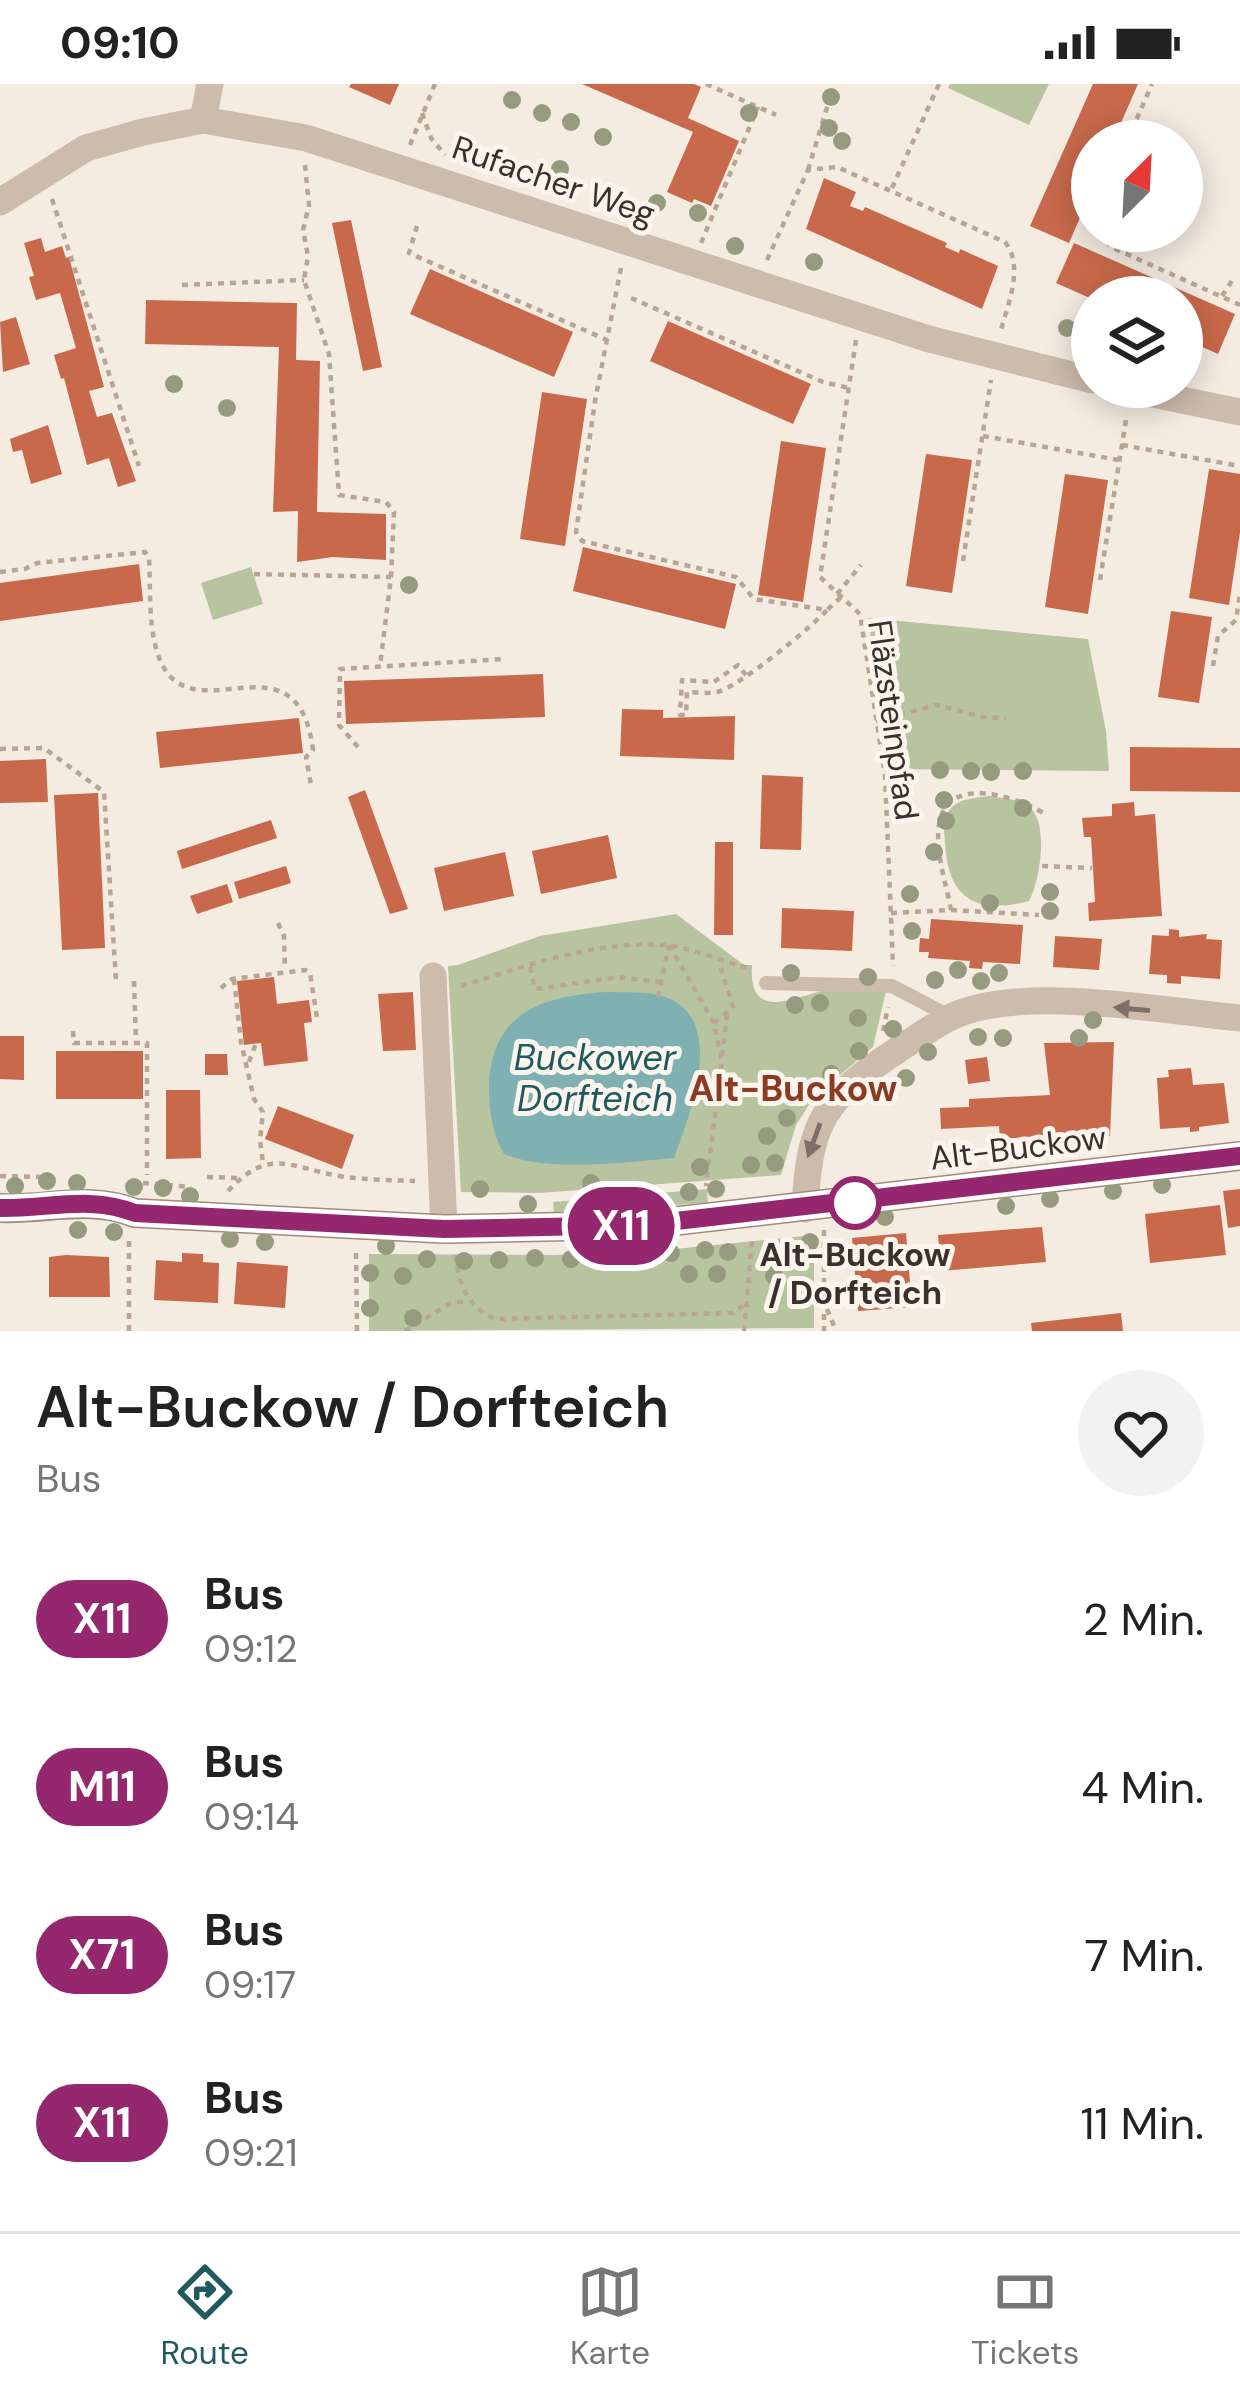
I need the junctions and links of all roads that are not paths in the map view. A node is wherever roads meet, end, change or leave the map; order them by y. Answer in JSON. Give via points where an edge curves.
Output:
{"nodes":[{"id":1,"x":210,"y":84,"type":"edge"},
{"id":2,"x":203,"y":120,"type":"junction"},
{"id":3,"x":0,"y":202,"type":"edge"},
{"id":4,"x":1071,"y":378,"type":"edge"},
{"id":5,"x":1201,"y":408,"type":"edge"},
{"id":6,"x":1240,"y":412,"type":"edge"},
{"id":7,"x":444,"y":982,"type":"road end"},
{"id":8,"x":766,"y":983,"type":"dead end"},
{"id":9,"x":951,"y":1017,"type":"junction"},
{"id":10,"x":1240,"y":1018,"type":"edge"},
{"id":11,"x":1240,"y":1156,"type":"edge"},
{"id":12,"x":10,"y":1209,"type":"edge"},
{"id":13,"x":814,"y":1220,"type":"junction"},
{"id":14,"x":450,"y":1240,"type":"junction"}],
"edges":[{"from":1,"to":2,"type":"street"},
{"from":2,"to":3,"type":"street","name":"Rufacher Weg","via":[[86,148]]},
{"from":2,"to":4,"type":"street","name":"Rufacher Weg","via":[[335,146],[993,369]]},
{"from":5,"to":6,"type":"street"},
{"from":7,"to":14,"type":"street"},
{"from":8,"to":9,"type":"lane","via":[[892,986]]},
{"from":10,"to":9,"type":"street","one_way":true,"via":[[1034,1001]]},
{"from":9,"to":13,"type":"street","one_way":true,"via":[[835,1100],[807,1156]]},
{"from":11,"to":13,"type":"main road","name":"Alt-Buckow"},
{"from":12,"to":14,"type":"main road","name":"Alt-Buckow","via":[[111,1203],[132,1224]]},
{"from":13,"to":14,"type":"main road","name":"Alt-Buckow"}]}
